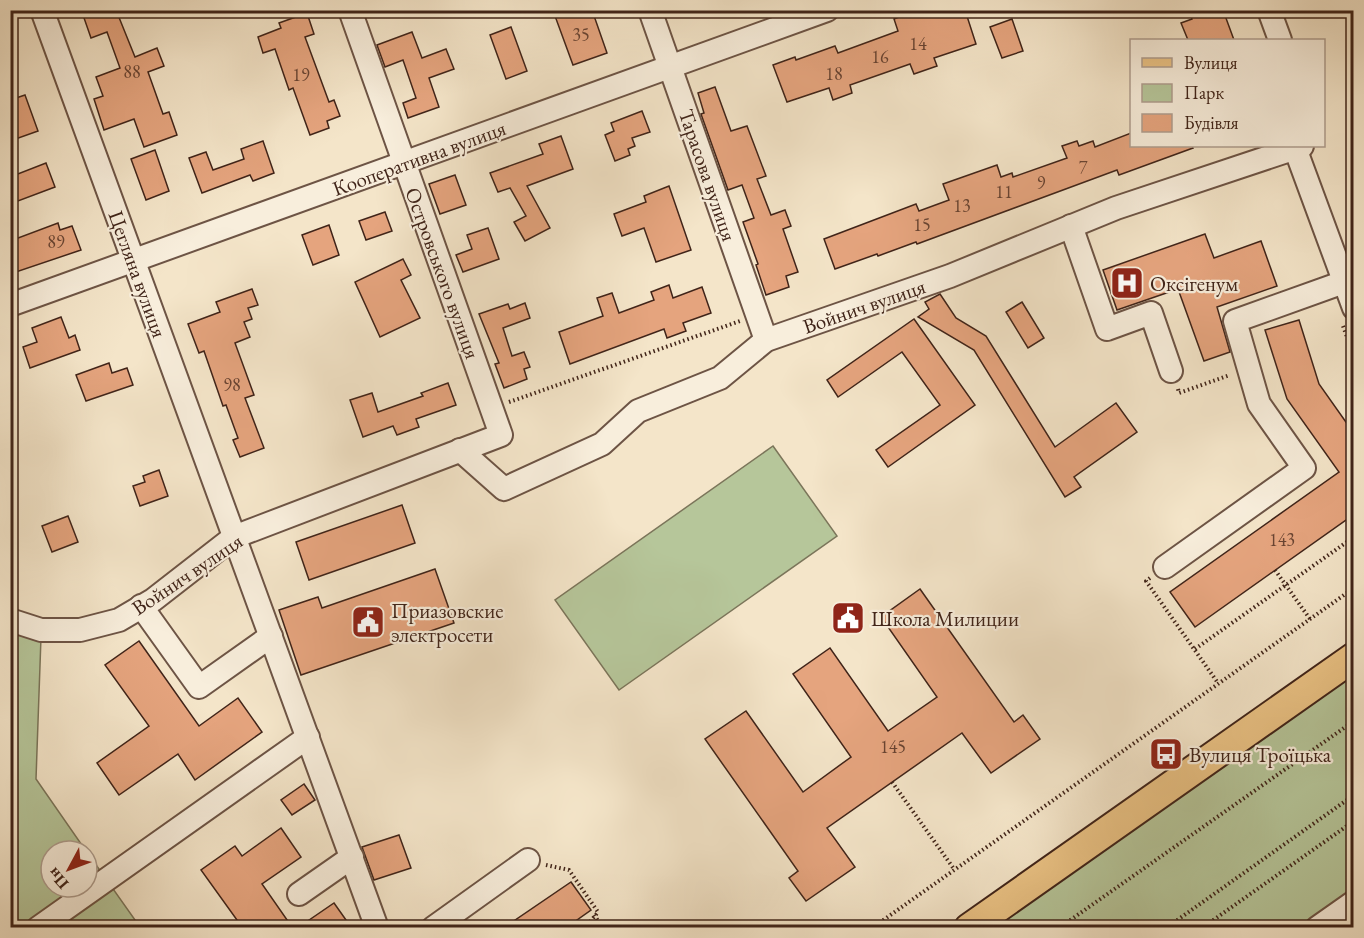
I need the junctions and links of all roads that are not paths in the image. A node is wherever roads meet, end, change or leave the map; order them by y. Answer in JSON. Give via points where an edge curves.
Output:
{"nodes":[{"id":1,"x":42,"y":10,"type":"edge"},
{"id":2,"x":350,"y":10,"type":"edge"},
{"id":3,"x":650,"y":10,"type":"edge"},
{"id":4,"x":827,"y":10,"type":"edge"},
{"id":5,"x":1269,"y":10,"type":"edge"},
{"id":6,"x":1280,"y":39,"type":"edge"},
{"id":7,"x":670,"y":67,"type":"junction"},
{"id":8,"x":1299,"y":147,"type":"edge"},
{"id":9,"x":404,"y":163,"type":"junction"},
{"id":10,"x":1071,"y":226,"type":"junction"},
{"id":11,"x":133,"y":261,"type":"junction"},
{"id":12,"x":1344,"y":282,"type":"junction"},
{"id":13,"x":10,"y":305,"type":"edge"},
{"id":14,"x":1353,"y":308,"type":"edge"},
{"id":15,"x":766,"y":340,"type":"junction"},
{"id":16,"x":1172,"y":371,"type":"dead end"},
{"id":17,"x":501,"y":435,"type":"joint"},
{"id":18,"x":460,"y":450,"type":"junction"},
{"id":19,"x":234,"y":537,"type":"junction"},
{"id":20,"x":1165,"y":567,"type":"dead end"},
{"id":21,"x":141,"y":606,"type":"junction"},
{"id":22,"x":10,"y":620,"type":"edge"},
{"id":23,"x":271,"y":636,"type":"junction"},
{"id":24,"x":1353,"y":657,"type":"edge"},
{"id":25,"x":308,"y":737,"type":"junction"},
{"id":26,"x":352,"y":857,"type":"junction"},
{"id":27,"x":528,"y":860,"type":"dead end"},
{"id":28,"x":299,"y":894,"type":"dead end"},
{"id":29,"x":1353,"y":902,"type":"edge"},
{"id":30,"x":38,"y":927,"type":"edge"},
{"id":31,"x":377,"y":927,"type":"edge"},
{"id":32,"x":433,"y":927,"type":"edge"},
{"id":33,"x":969,"y":927,"type":"edge"},
{"id":34,"x":1317,"y":927,"type":"edge"}],
"edges":[{"from":1,"to":11,"type":"street","name":"Цегляна вулиця"},
{"from":2,"to":9,"type":"street","name":"Островського вулиця"},
{"from":3,"to":7,"type":"street","name":"Тарасова вулиця"},
{"from":4,"to":7,"type":"street","name":"Кооперативна вулиця"},
{"from":5,"to":6,"type":"street"},
{"from":7,"to":9,"type":"street","name":"Кооперативна вулиця"},
{"from":7,"to":15,"type":"street","name":"Тарасова вулиця"},
{"from":8,"to":10,"type":"street","name":"Войнич вулиця"},
{"from":8,"to":12,"type":"street"},
{"from":9,"to":11,"type":"street","name":"Кооперативна вулиця"},
{"from":9,"to":17,"type":"street","name":"Островського вулиця"},
{"from":10,"to":15,"type":"street","name":"Войнич вулиця","via":[[950,276]]},
{"from":10,"to":16,"type":"street","via":[[1107,329],[1151,313]]},
{"from":11,"to":13,"type":"street","name":"Кооперативна вулиця"},
{"from":11,"to":19,"type":"street","name":"Цегляна вулиця"},
{"from":12,"to":14,"type":"street"},
{"from":12,"to":20,"type":"street","via":[[1235,321],[1259,404],[1304,468]]},
{"from":15,"to":18,"type":"street","name":"Войнич вулиця","via":[[720,378],[638,411],[602,444],[504,489]]},
{"from":17,"to":18,"type":"street","name":"Войнич вулиця"},
{"from":18,"to":19,"type":"street","name":"Войнич вулиця"},
{"from":19,"to":21,"type":"street","name":"Войнич вулиця"},
{"from":19,"to":23,"type":"street","name":"Цегляна вулиця"},
{"from":21,"to":22,"type":"street","name":"Войнич вулиця","via":[[119,620],[80,630],[41,630]]},
{"from":21,"to":23,"type":"street","via":[[199,687]]},
{"from":23,"to":25,"type":"street","name":"Цегляна вулиця"},
{"from":24,"to":33,"type":"main road"},
{"from":25,"to":26,"type":"street","name":"Цегляна вулиця"},
{"from":25,"to":30,"type":"street"},
{"from":26,"to":28,"type":"street"},
{"from":26,"to":31,"type":"street","name":"Цегляна вулиця"},
{"from":27,"to":32,"type":"street"},
{"from":29,"to":34,"type":"street"}]}
